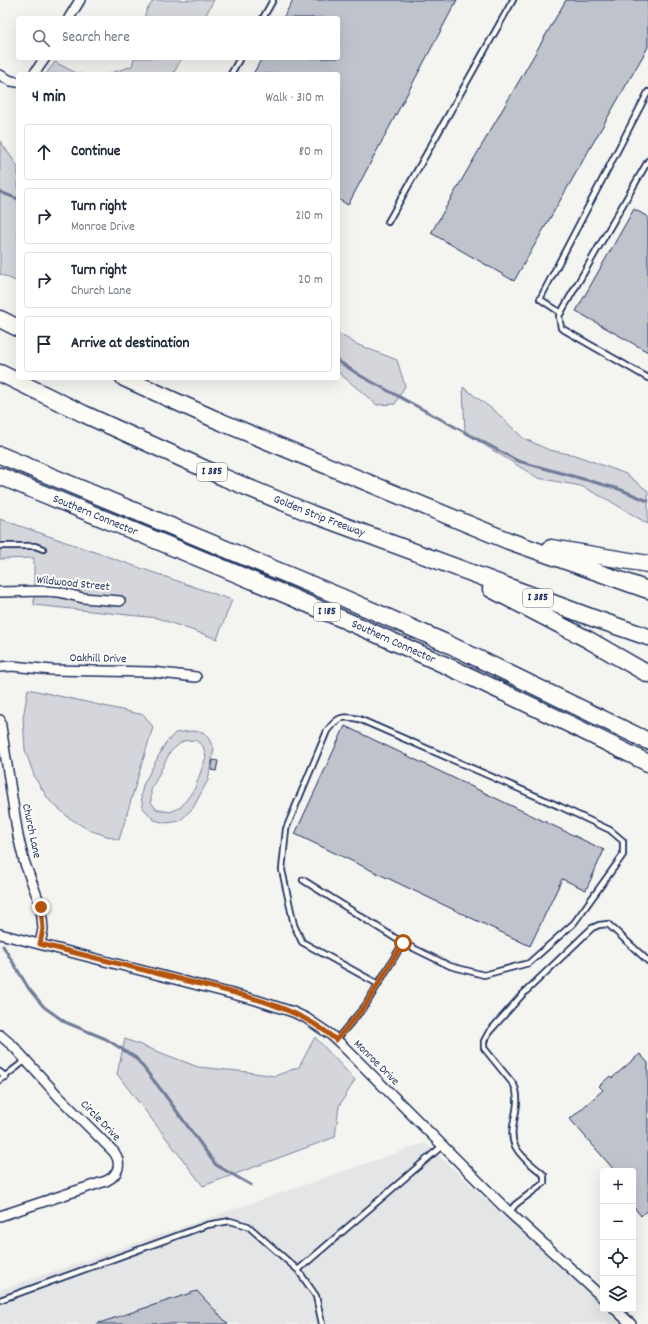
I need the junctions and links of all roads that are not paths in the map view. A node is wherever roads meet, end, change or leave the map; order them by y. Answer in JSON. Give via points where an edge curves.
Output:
{"nodes":[{"id":1,"x":80,"y":0,"type":"edge"},
{"id":2,"x":273,"y":0,"type":"edge"},
{"id":3,"x":513,"y":0,"type":"edge"},
{"id":4,"x":70,"y":16,"type":"edge"},
{"id":5,"x":264,"y":16,"type":"edge"},
{"id":6,"x":44,"y":60,"type":"edge"},
{"id":7,"x":239,"y":60,"type":"edge"},
{"id":8,"x":35,"y":72,"type":"edge"},
{"id":9,"x":232,"y":72,"type":"edge"},
{"id":10,"x":0,"y":75,"type":"edge"},
{"id":11,"x":16,"y":82,"type":"edge"},
{"id":12,"x":648,"y":92,"type":"edge"},
{"id":13,"x":648,"y":161,"type":"edge"},
{"id":14,"x":388,"y":222,"type":"dead end"},
{"id":15,"x":561,"y":313,"type":"junction"},
{"id":16,"x":0,"y":319,"type":"edge"},
{"id":17,"x":16,"y":327,"type":"edge"},
{"id":18,"x":0,"y":373,"type":"edge"},
{"id":19,"x":648,"y":378,"type":"edge"},
{"id":20,"x":128,"y":380,"type":"edge"},
{"id":21,"x":0,"y":455,"type":"edge"},
{"id":22,"x":0,"y":476,"type":"edge"},
{"id":23,"x":509,"y":542,"type":"junction"},
{"id":24,"x":0,"y":546,"type":"edge"},
{"id":25,"x":43,"y":549,"type":"dead end"},
{"id":26,"x":429,"y":558,"type":"junction"},
{"id":27,"x":648,"y":564,"type":"edge"},
{"id":28,"x":648,"y":590,"type":"edge"},
{"id":29,"x":0,"y":592,"type":"edge"},
{"id":30,"x":120,"y":601,"type":"dead end"},
{"id":31,"x":648,"y":637,"type":"edge"},
{"id":32,"x":0,"y":668,"type":"edge"},
{"id":33,"x":648,"y":674,"type":"edge"},
{"id":34,"x":196,"y":677,"type":"dead end"},
{"id":35,"x":0,"y":720,"type":"edge"},
{"id":36,"x":648,"y":741,"type":"edge"},
{"id":37,"x":648,"y":763,"type":"edge"},
{"id":38,"x":303,"y":880,"type":"dead end"},
{"id":39,"x":0,"y":934,"type":"edge"},
{"id":40,"x":403,"y":943,"type":"junction"},
{"id":41,"x":40,"y":944,"type":"junction"},
{"id":42,"x":648,"y":961,"type":"edge"},
{"id":43,"x":378,"y":984,"type":"junction"},
{"id":44,"x":0,"y":1035,"type":"edge"},
{"id":45,"x":336,"y":1040,"type":"junction"},
{"id":46,"x":26,"y":1060,"type":"junction"},
{"id":47,"x":0,"y":1072,"type":"edge"},
{"id":48,"x":6,"y":1077,"type":"junction"},
{"id":49,"x":0,"y":1080,"type":"edge"},
{"id":50,"x":442,"y":1146,"type":"junction"},
{"id":51,"x":509,"y":1212,"type":"junction"},
{"id":52,"x":0,"y":1216,"type":"edge"},
{"id":53,"x":298,"y":1270,"type":"junction"},
{"id":54,"x":600,"y":1295,"type":"edge"},
{"id":55,"x":0,"y":1300,"type":"edge"},
{"id":56,"x":618,"y":1312,"type":"edge"},
{"id":57,"x":322,"y":1324,"type":"edge"},
{"id":58,"x":631,"y":1324,"type":"edge"}],
"edges":[{"from":1,"to":4,"type":"street"},
{"from":2,"to":5,"type":"lane"},
{"from":3,"to":14,"type":"lane"},
{"from":6,"to":8,"type":"street"},
{"from":7,"to":9,"type":"lane"},
{"from":10,"to":11,"type":"street"},
{"from":12,"to":15,"type":"lane","via":[[540,299]]},
{"from":13,"to":15,"type":"lane"},
{"from":15,"to":19,"type":"lane","via":[[561,328]]},
{"from":16,"to":17,"type":"highway"},
{"from":18,"to":26,"type":"highway","name":"Golden Strip Freeway","number":"I 385","via":[[225,478]]},
{"from":20,"to":23,"type":"highway","via":[[226,424]]},
{"from":21,"to":36,"type":"highway","name":"Southern Connector","number":"I 185","via":[[423,633]]},
{"from":22,"to":37,"type":"highway","name":"Southern Connector","number":"I 185","via":[[395,642]]},
{"from":23,"to":27,"type":"highway"},
{"from":23,"to":28,"type":"highway"},
{"from":24,"to":25,"type":"lane","via":[[35,546]]},
{"from":26,"to":31,"type":"highway","name":"Golden Strip Freeway","number":"I 385"},
{"from":26,"to":33,"type":"highway","via":[[587,639]]},
{"from":29,"to":30,"type":"street","name":"Wildwood Street","via":[[59,592],[83,598]]},
{"from":32,"to":34,"type":"street","name":"Oakhill Drive","via":[[12,666],[52,670],[152,672]]},
{"from":35,"to":41,"type":"street","name":"Church Lane","via":[[18,836],[41,907],[43,929]]},
{"from":38,"to":40,"type":"lane"},
{"from":39,"to":41,"type":"street","name":"Monroe Drive"},
{"from":40,"to":43,"type":"lane"},
{"from":40,"to":43,"type":"lane","via":[[450,966],[484,975],[528,964],[574,922],[623,855],[623,841],[610,830],[561,807],[360,719],[344,716],[334,721],[327,731],[286,829],[282,870],[294,925],[302,942]]},
{"from":41,"to":45,"type":"street","name":"Monroe Drive","via":[[264,1002],[306,1018]]},
{"from":42,"to":51,"type":"lane","via":[[608,924],[592,928],[522,995],[484,1041],[484,1048],[517,1091],[514,1145],[520,1154],[544,1175],[544,1183]]},
{"from":43,"to":45,"type":"lane","via":[[365,1006]]},
{"from":44,"to":46,"type":"street","name":"Circle Drive"},
{"from":45,"to":50,"type":"street","name":"Monroe Drive"},
{"from":46,"to":48,"type":"lane"},
{"from":46,"to":52,"type":"street","name":"Circle Drive","via":[[114,1152],[118,1166],[115,1175],[106,1181]]},
{"from":47,"to":48,"type":"lane"},
{"from":48,"to":49,"type":"lane"},
{"from":50,"to":51,"type":"street","name":"Monroe Drive"},
{"from":50,"to":53,"type":"lane"},
{"from":51,"to":54,"type":"street","name":"Monroe Drive"},
{"from":53,"to":55,"type":"lane","via":[[248,1226],[230,1221],[207,1225]]},
{"from":53,"to":57,"type":"lane","via":[[316,1296]]},
{"from":56,"to":58,"type":"street"}]}
